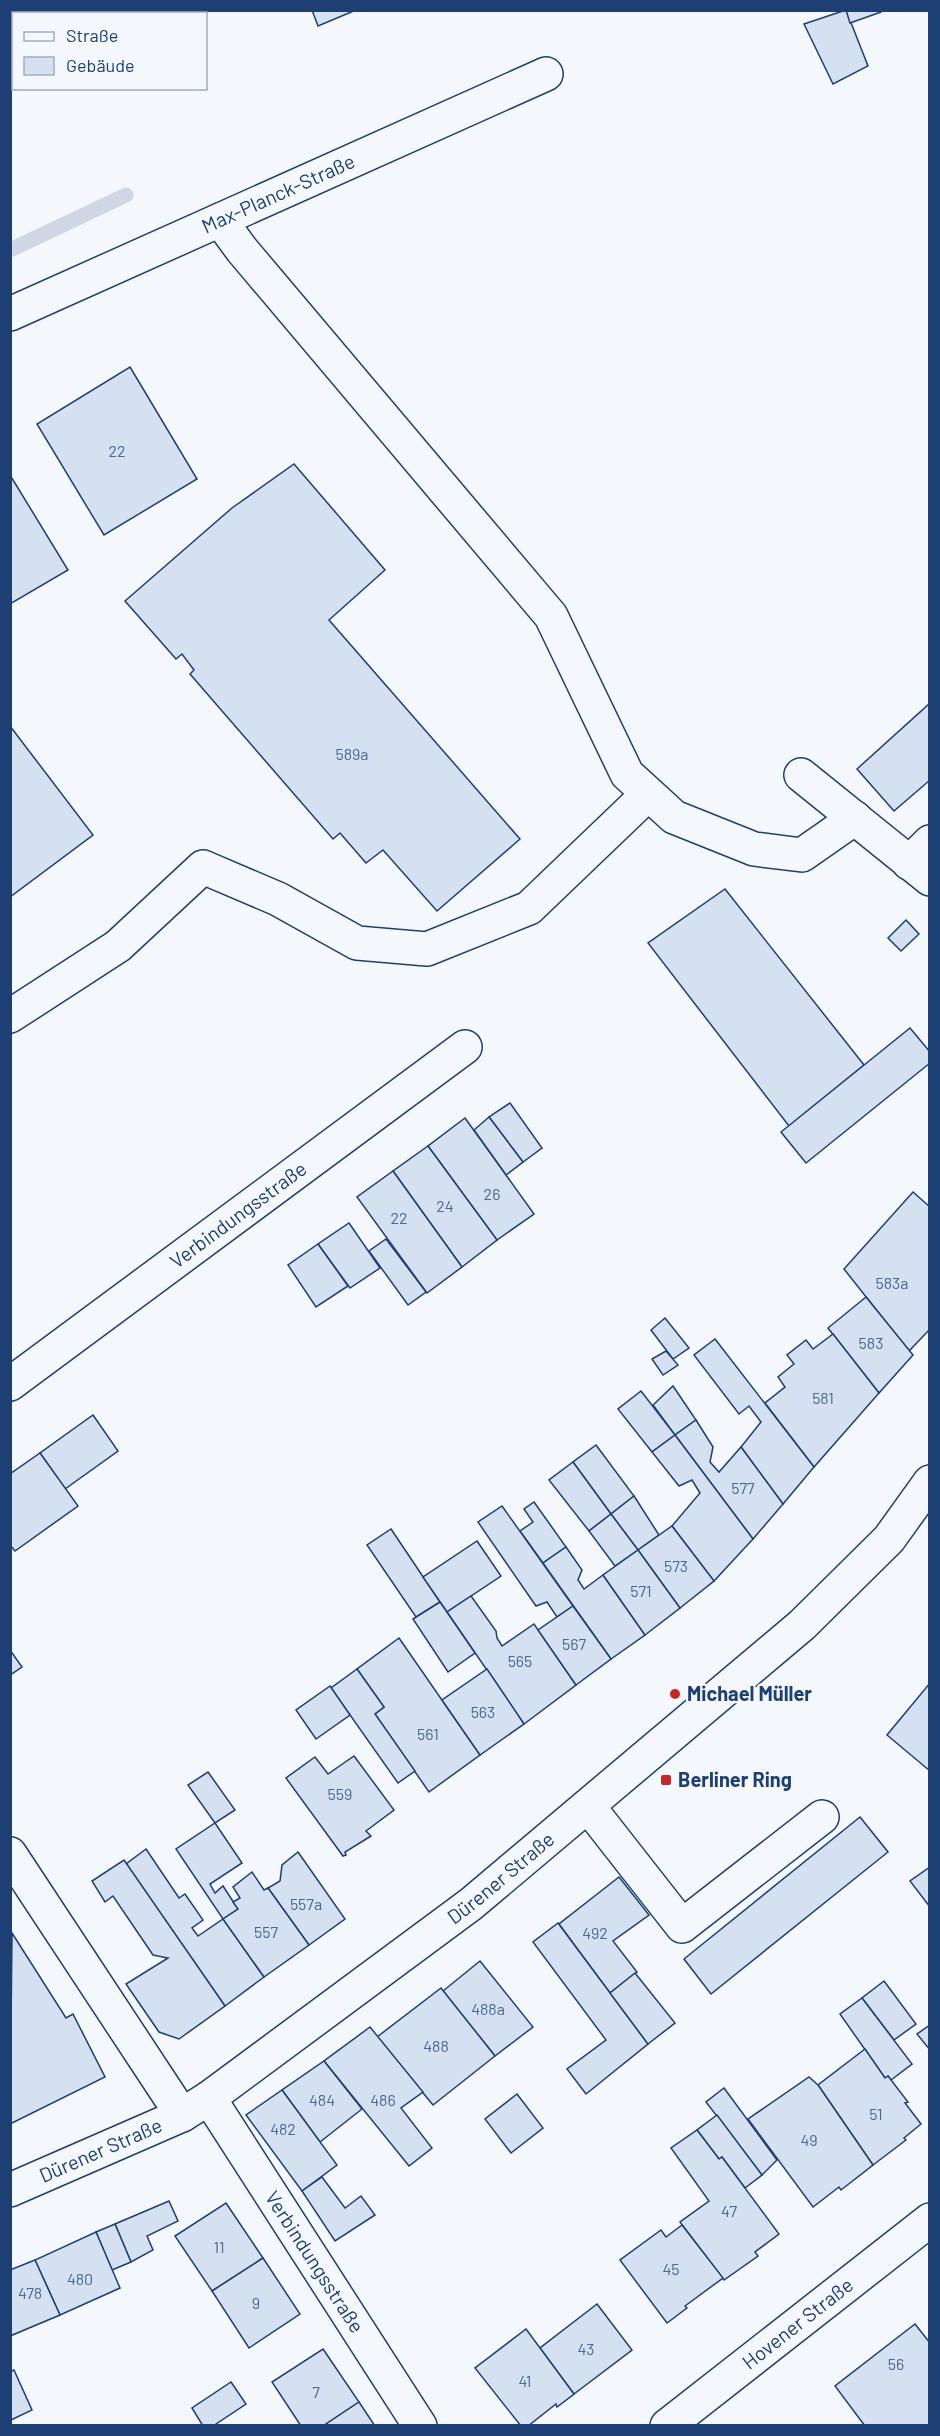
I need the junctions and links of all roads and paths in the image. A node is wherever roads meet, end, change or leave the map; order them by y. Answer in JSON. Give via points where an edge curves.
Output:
{"nodes":[{"id":1,"x":546,"y":74,"type":"dead end"},
{"id":2,"x":220,"y":220,"type":"junction"},
{"id":3,"x":10,"y":314,"type":"edge"},
{"id":4,"x":801,"y":775,"type":"dead end"},
{"id":5,"x":648,"y":794,"type":"junction"},
{"id":6,"x":855,"y":818,"type":"junction"},
{"id":7,"x":923,"y":861,"type":"edge"},
{"id":8,"x":10,"y":1016,"type":"edge"},
{"id":9,"x":465,"y":1047,"type":"dead end"},
{"id":10,"x":10,"y":1384,"type":"edge"},
{"id":11,"x":930,"y":1482,"type":"edge"},
{"id":12,"x":588,"y":1806,"type":"junction"},
{"id":13,"x":822,"y":1817,"type":"dead end"},
{"id":14,"x":10,"y":1854,"type":"edge"},
{"id":15,"x":209,"y":2098,"type":"junction"},
{"id":16,"x":182,"y":2115,"type":"junction"},
{"id":17,"x":10,"y":2190,"type":"edge"},
{"id":18,"x":930,"y":2220,"type":"edge"},
{"id":19,"x":420,"y":2426,"type":"edge"},
{"id":20,"x":667,"y":2426,"type":"edge"}],
"edges":[{"from":1,"to":2,"type":"street","name":"Max-Planck-Straße"},
{"from":2,"to":3,"type":"street","name":"Max-Planck-Straße"},
{"from":2,"to":5,"type":"street","via":[[551,616],[627,774]]},
{"from":4,"to":6,"type":"street"},
{"from":5,"to":6,"type":"street","via":[[674,817],[754,849],[802,855]]},
{"from":5,"to":8,"type":"street","via":[[530,909],[427,949],[357,943],[278,899],[203,867],[118,946]]},
{"from":6,"to":7,"type":"street"},
{"from":9,"to":10,"type":"street","name":"Verbindungsstraße"},
{"from":11,"to":12,"type":"street","name":"Dürener Straße","via":[[889,1539],[802,1625]]},
{"from":12,"to":13,"type":"street","via":[[682,1926]]},
{"from":12,"to":15,"type":"street","name":"Dürener Straße","via":[[471,1904]]},
{"from":14,"to":16,"type":"street"},
{"from":15,"to":16,"type":"street","name":"Dürener Straße"},
{"from":15,"to":19,"type":"street","name":"Verbindungsstraße"},
{"from":16,"to":17,"type":"street","name":"Dürener Straße"},
{"from":18,"to":20,"type":"street","name":"Hovener Straße"}]}
